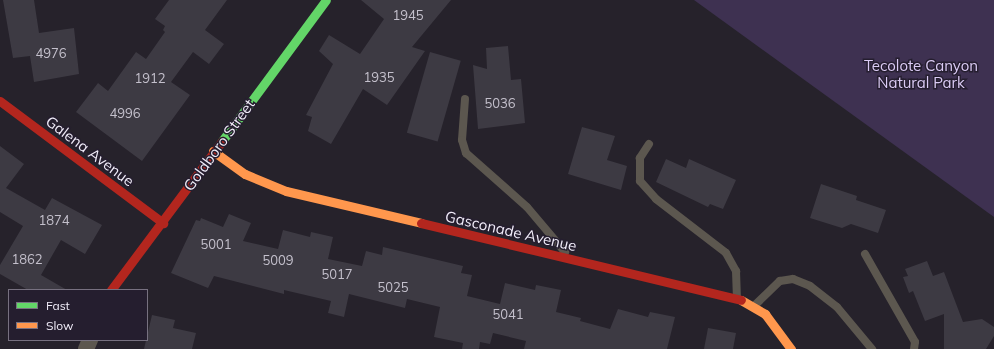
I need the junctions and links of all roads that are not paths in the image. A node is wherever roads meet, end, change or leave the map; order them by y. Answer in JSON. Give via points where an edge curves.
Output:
{"nodes":[{"id":1,"x":326,"y":0,"type":"edge"},
{"id":2,"x":465,"y":99,"type":"dead end"},
{"id":3,"x":0,"y":101,"type":"edge"},
{"id":4,"x":649,"y":144,"type":"dead end"},
{"id":5,"x":213,"y":151,"type":"junction"},
{"id":6,"x":163,"y":223,"type":"junction"},
{"id":7,"x":865,"y":254,"type":"dead end"},
{"id":8,"x":571,"y":259,"type":"junction"},
{"id":9,"x":112,"y":289,"type":"edge"},
{"id":10,"x":736,"y":299,"type":"junction"},
{"id":11,"x":753,"y":306,"type":"junction"},
{"id":12,"x":791,"y":349,"type":"edge"},
{"id":13,"x":872,"y":349,"type":"edge"},
{"id":14,"x":914,"y":349,"type":"edge"}],
"edges":[{"from":1,"to":5,"type":"street","name":"Goldboro Street"},
{"from":2,"to":8,"type":"lane","via":[[462,140],[466,153],[527,207]]},
{"from":3,"to":6,"type":"street","name":"Galena Avenue"},
{"from":4,"to":10,"type":"lane","via":[[640,158],[640,181],[656,199],[726,252],[736,271]]},
{"from":5,"to":6,"type":"street","name":"Goldboro Street"},
{"from":5,"to":8,"type":"street","name":"Gasconade Avenue","via":[[245,174],[286,191]]},
{"from":6,"to":9,"type":"street","name":"Goldboro Street"},
{"from":7,"to":14,"type":"lane","via":[[915,342]]},
{"from":8,"to":10,"type":"street","name":"Gasconade Avenue"},
{"from":10,"to":11,"type":"street","name":"Gasconade Avenue"},
{"from":11,"to":12,"type":"street","name":"Gasconade Avenue","via":[[765,314]]},
{"from":11,"to":13,"type":"lane","via":[[780,281],[793,279],[810,286],[836,307]]}]}
